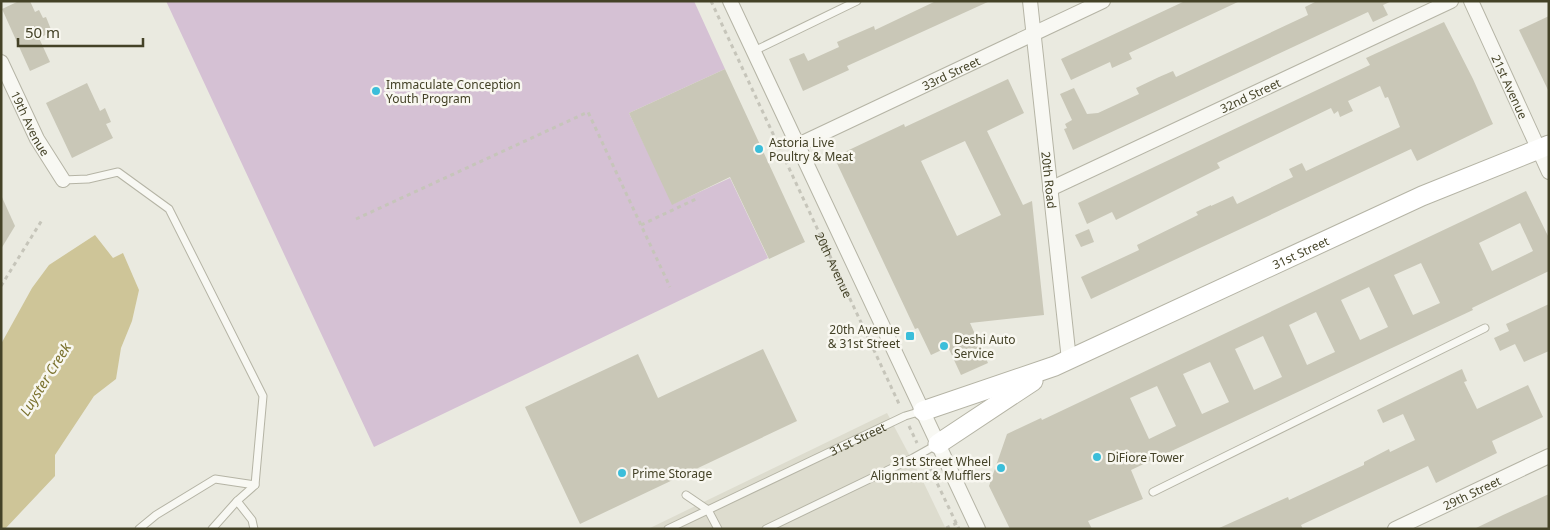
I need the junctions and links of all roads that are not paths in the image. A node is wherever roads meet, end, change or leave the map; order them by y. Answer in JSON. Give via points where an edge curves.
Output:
{"nodes":[{"id":1,"x":730,"y":1,"type":"edge"},
{"id":2,"x":857,"y":1,"type":"edge"},
{"id":3,"x":1030,"y":1,"type":"edge"},
{"id":4,"x":1103,"y":1,"type":"edge"},
{"id":5,"x":1451,"y":1,"type":"edge"},
{"id":6,"x":1471,"y":1,"type":"edge"},
{"id":7,"x":1033,"y":34,"type":"junction"},
{"id":8,"x":754,"y":51,"type":"junction"},
{"id":9,"x":1,"y":62,"type":"edge"},
{"id":10,"x":798,"y":145,"type":"junction"},
{"id":11,"x":1544,"y":147,"type":"edge"},
{"id":12,"x":1549,"y":172,"type":"edge"},
{"id":13,"x":63,"y":180,"type":"joint"},
{"id":14,"x":1050,"y":189,"type":"junction"},
{"id":15,"x":1485,"y":328,"type":"dead end"},
{"id":16,"x":1062,"y":363,"type":"junction"},
{"id":17,"x":914,"y":414,"type":"junction"},
{"id":18,"x":930,"y":449,"type":"junction"},
{"id":19,"x":1549,"y":456,"type":"edge"},
{"id":20,"x":255,"y":485,"type":"junction"},
{"id":21,"x":1153,"y":492,"type":"dead end"},
{"id":22,"x":686,"y":495,"type":"dead end"},
{"id":23,"x":237,"y":501,"type":"junction"},
{"id":24,"x":708,"y":510,"type":"junction"},
{"id":25,"x":139,"y":529,"type":"edge"},
{"id":26,"x":212,"y":529,"type":"edge"},
{"id":27,"x":254,"y":529,"type":"edge"},
{"id":28,"x":668,"y":529,"type":"edge"},
{"id":29,"x":718,"y":529,"type":"edge"},
{"id":30,"x":766,"y":529,"type":"edge"},
{"id":31,"x":978,"y":529,"type":"edge"},
{"id":32,"x":1395,"y":529,"type":"edge"}],
"edges":[{"from":1,"to":8,"type":"street","name":"20th Avenue"},
{"from":2,"to":8,"type":"lane"},
{"from":3,"to":7,"type":"street","name":"20th Road"},
{"from":4,"to":7,"type":"street","name":"33rd Street"},
{"from":5,"to":14,"type":"street","name":"32nd Street"},
{"from":6,"to":11,"type":"street","name":"21st Avenue"},
{"from":7,"to":10,"type":"street","name":"33rd Street"},
{"from":7,"to":14,"type":"street","name":"20th Road"},
{"from":8,"to":10,"type":"street","name":"20th Avenue"},
{"from":9,"to":13,"type":"street","name":"19th Avenue","via":[[37,139]]},
{"from":10,"to":17,"type":"street","name":"20th Avenue","via":[[843,243]]},
{"from":11,"to":12,"type":"street","name":"21st Avenue"},
{"from":11,"to":16,"type":"street","name":"31st Street","via":[[1422,196]]},
{"from":13,"to":20,"type":"lane","via":[[88,179],[118,172],[169,209],[263,396]]},
{"from":14,"to":16,"type":"street","name":"20th Road"},
{"from":15,"to":21,"type":"lane"},
{"from":16,"to":17,"type":"street","name":"31st Street"},
{"from":16,"to":18,"type":"street","name":"31st Street"},
{"from":17,"to":18,"type":"street","name":"20th Avenue"},
{"from":17,"to":24,"type":"lane","name":"31st Street"},
{"from":18,"to":30,"type":"lane","name":"31st Street"},
{"from":18,"to":31,"type":"street","name":"20th Avenue"},
{"from":19,"to":32,"type":"street","name":"29th Street"},
{"from":20,"to":23,"type":"lane"},
{"from":20,"to":25,"type":"lane","via":[[215,479]]},
{"from":22,"to":24,"type":"lane"},
{"from":23,"to":26,"type":"lane"},
{"from":23,"to":27,"type":"lane","via":[[252,520]]},
{"from":24,"to":28,"type":"lane","name":"31st Street"},
{"from":24,"to":29,"type":"lane"}]}
